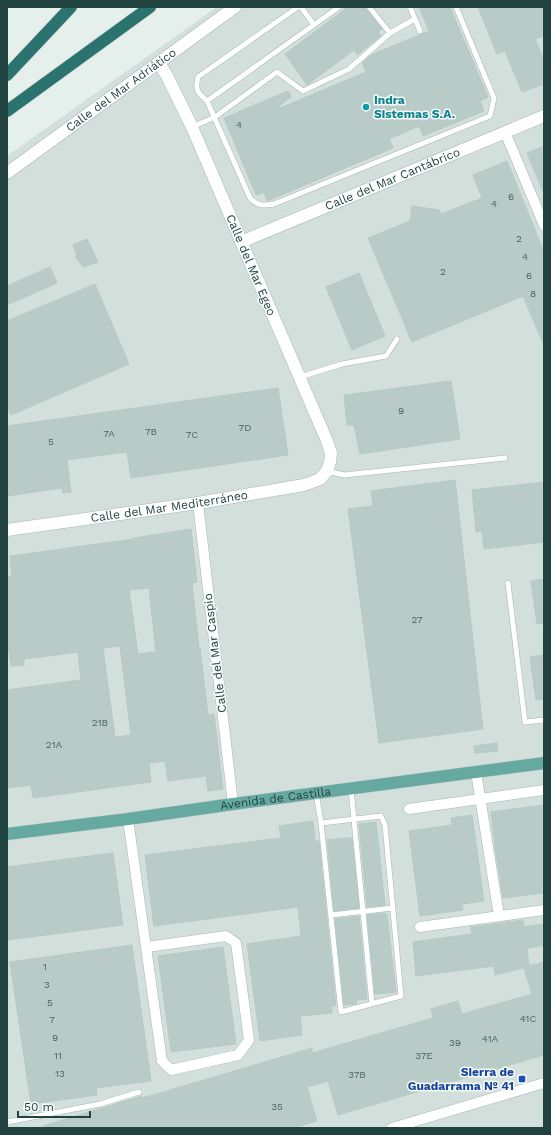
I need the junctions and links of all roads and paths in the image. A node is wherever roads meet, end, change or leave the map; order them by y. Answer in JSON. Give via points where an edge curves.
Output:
{"nodes":[{"id":1,"x":71,"y":7,"type":"edge"},
{"id":2,"x":150,"y":7,"type":"edge"},
{"id":3,"x":235,"y":7,"type":"edge"},
{"id":4,"x":300,"y":7,"type":"edge"},
{"id":5,"x":339,"y":7,"type":"edge"},
{"id":6,"x":369,"y":7,"type":"edge"},
{"id":7,"x":410,"y":7,"type":"edge"},
{"id":8,"x":456,"y":7,"type":"edge"},
{"id":9,"x":415,"y":19,"type":"junction"},
{"id":10,"x":314,"y":25,"type":"junction"},
{"id":11,"x":420,"y":31,"type":"dead end"},
{"id":12,"x":390,"y":34,"type":"junction"},
{"id":13,"x":159,"y":64,"type":"junction"},
{"id":14,"x":7,"y":75,"type":"edge"},
{"id":15,"x":207,"y":101,"type":"junction"},
{"id":16,"x":7,"y":111,"type":"edge"},
{"id":17,"x":214,"y":116,"type":"junction"},
{"id":18,"x":544,"y":116,"type":"edge"},
{"id":19,"x":192,"y":127,"type":"junction"},
{"id":20,"x":505,"y":132,"type":"junction"},
{"id":21,"x":7,"y":173,"type":"edge"},
{"id":22,"x":544,"y":225,"type":"edge"},
{"id":23,"x":241,"y":242,"type":"junction"},
{"id":24,"x":397,"y":339,"type":"dead end"},
{"id":25,"x":299,"y":377,"type":"junction"},
{"id":26,"x":505,"y":458,"type":"dead end"},
{"id":27,"x":326,"y":471,"type":"junction"},
{"id":28,"x":198,"y":503,"type":"junction"},
{"id":29,"x":7,"y":530,"type":"edge"},
{"id":30,"x":508,"y":583,"type":"dead end"},
{"id":31,"x":544,"y":720,"type":"edge"},
{"id":32,"x":544,"y":764,"type":"edge"},
{"id":33,"x":476,"y":772,"type":"junction"},
{"id":34,"x":351,"y":788,"type":"junction"},
{"id":35,"x":544,"y":790,"type":"edge"},
{"id":36,"x":316,"y":794,"type":"junction"},
{"id":37,"x":479,"y":799,"type":"junction"},
{"id":38,"x":232,"y":804,"type":"junction"},
{"id":39,"x":409,"y":809,"type":"dead end"},
{"id":40,"x":128,"y":819,"type":"junction"},
{"id":41,"x":355,"y":819,"type":"junction"},
{"id":42,"x":321,"y":823,"type":"junction"},
{"id":43,"x":7,"y":834,"type":"edge"},
{"id":44,"x":393,"y":908,"type":"junction"},
{"id":45,"x":544,"y":910,"type":"edge"},
{"id":46,"x":363,"y":911,"type":"junction"},
{"id":47,"x":330,"y":915,"type":"junction"},
{"id":48,"x":499,"y":916,"type":"junction"},
{"id":49,"x":420,"y":927,"type":"dead end"},
{"id":50,"x":147,"y":947,"type":"junction"},
{"id":51,"x":372,"y":1004,"type":"junction"},
{"id":52,"x":544,"y":1083,"type":"edge"},
{"id":53,"x":139,"y":1092,"type":"dead end"},
{"id":54,"x":7,"y":1122,"type":"edge"},
{"id":55,"x":392,"y":1128,"type":"edge"}],
"edges":[{"from":1,"to":14,"type":"highway"},
{"from":2,"to":16,"type":"highway"},
{"from":3,"to":13,"type":"street","name":"Calle del Mar Adriático"},
{"from":4,"to":10,"type":"lane"},
{"from":4,"to":15,"type":"lane","via":[[198,77],[196,86],[199,94]]},
{"from":5,"to":10,"type":"lane"},
{"from":6,"to":12,"type":"lane"},
{"from":7,"to":9,"type":"lane"},
{"from":8,"to":17,"type":"lane","via":[[494,98],[490,116],[274,204],[265,205],[256,204],[250,198]]},
{"from":9,"to":11,"type":"lane"},
{"from":9,"to":12,"type":"lane"},
{"from":10,"to":15,"type":"lane"},
{"from":12,"to":17,"type":"lane","via":[[349,69],[303,91],[277,72]]},
{"from":13,"to":19,"type":"street","name":"Calle del Mar Egeo"},
{"from":13,"to":21,"type":"street","name":"Calle del Mar Adriático"},
{"from":15,"to":17,"type":"lane"},
{"from":17,"to":19,"type":"lane"},
{"from":18,"to":20,"type":"street","name":"Calle del Mar Cantábrico"},
{"from":19,"to":23,"type":"street","name":"Calle del Mar Egeo"},
{"from":20,"to":22,"type":"street"},
{"from":20,"to":23,"type":"street","name":"Calle del Mar Cantábrico"},
{"from":23,"to":25,"type":"street","name":"Calle del Mar Egeo"},
{"from":24,"to":25,"type":"lane","via":[[386,356],[342,364]]},
{"from":25,"to":27,"type":"street","name":"Calle del Mar Egeo","via":[[330,453]]},
{"from":26,"to":27,"type":"lane","via":[[344,475]]},
{"from":27,"to":28,"type":"street","name":"Calle del Mar Mediterráneo","via":[[320,479],[304,485]]},
{"from":28,"to":29,"type":"street","name":"Calle del Mar Mediterráneo"},
{"from":28,"to":38,"type":"street","name":"Calle del Mar Caspio"},
{"from":30,"to":31,"type":"lane","via":[[525,722]]},
{"from":32,"to":33,"type":"main road","name":"Avenida de Castilla"},
{"from":33,"to":34,"type":"main road","name":"Avenida de Castilla"},
{"from":33,"to":37,"type":"street"},
{"from":34,"to":36,"type":"main road","name":"Avenida de Castilla"},
{"from":34,"to":41,"type":"lane"},
{"from":35,"to":37,"type":"street"},
{"from":36,"to":38,"type":"main road","name":"Avenida de Castilla"},
{"from":36,"to":42,"type":"lane"},
{"from":37,"to":39,"type":"street"},
{"from":37,"to":48,"type":"street"},
{"from":38,"to":40,"type":"main road","name":"Avenida de Castilla"},
{"from":40,"to":43,"type":"main road","name":"Avenida de Castilla"},
{"from":40,"to":50,"type":"street"},
{"from":41,"to":42,"type":"lane"},
{"from":41,"to":44,"type":"lane","via":[[381,816],[385,824]]},
{"from":41,"to":46,"type":"lane"},
{"from":42,"to":47,"type":"lane"},
{"from":44,"to":46,"type":"lane"},
{"from":44,"to":51,"type":"lane","via":[[401,996]]},
{"from":45,"to":48,"type":"street"},
{"from":46,"to":47,"type":"lane"},
{"from":46,"to":51,"type":"lane"},
{"from":47,"to":51,"type":"lane","via":[[341,1012]]},
{"from":48,"to":49,"type":"street"},
{"from":50,"to":50,"type":"street","via":[[162,1061],[171,1070],[238,1055],[249,1040],[236,943],[226,936]]},
{"from":52,"to":55,"type":"street"},
{"from":53,"to":54,"type":"lane","via":[[100,1104]]}]}
